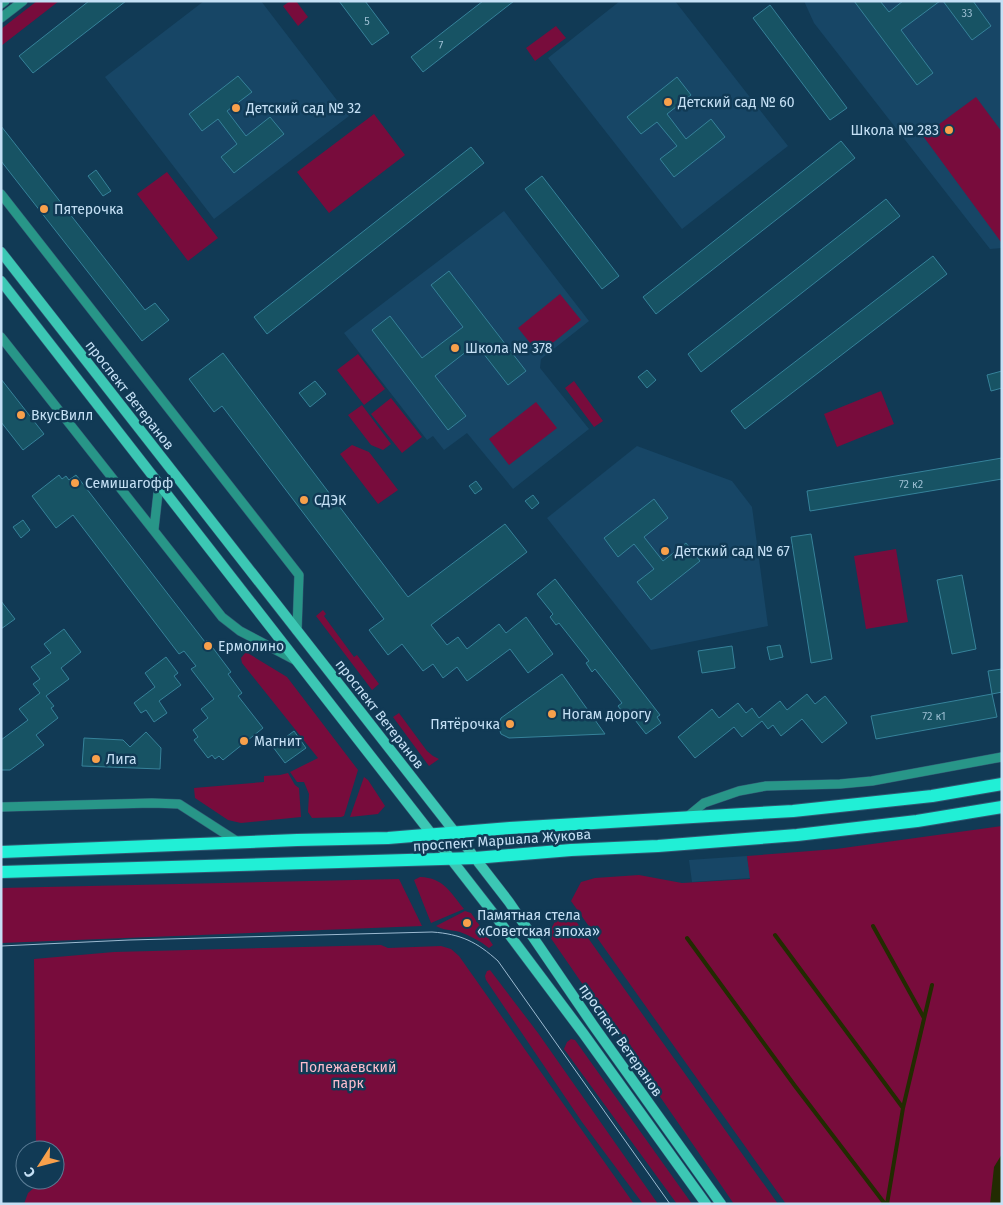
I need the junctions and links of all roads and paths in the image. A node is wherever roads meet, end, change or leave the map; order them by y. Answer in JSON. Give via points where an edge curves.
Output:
{"nodes":[{"id":1,"x":5,"y":1,"type":"edge"},
{"id":2,"x":23,"y":1,"type":"edge"},
{"id":3,"x":1,"y":4,"type":"edge"},
{"id":4,"x":1,"y":18,"type":"edge"},
{"id":5,"x":1,"y":194,"type":"edge"},
{"id":6,"x":1,"y":252,"type":"edge"},
{"id":7,"x":1,"y":281,"type":"edge"},
{"id":8,"x":1,"y":337,"type":"edge"},
{"id":9,"x":159,"y":484,"type":"junction"},
{"id":10,"x":154,"y":529,"type":"junction"},
{"id":11,"x":297,"y":631,"type":"junction"},
{"id":12,"x":295,"y":660,"type":"junction"},
{"id":13,"x":1002,"y":757,"type":"edge"},
{"id":14,"x":1002,"y":784,"type":"edge"},
{"id":15,"x":1,"y":807,"type":"edge"},
{"id":16,"x":1002,"y":807,"type":"edge"},
{"id":17,"x":686,"y":818,"type":"junction"},
{"id":18,"x":455,"y":832,"type":"junction"},
{"id":19,"x":432,"y":835,"type":"junction"},
{"id":20,"x":238,"y":842,"type":"junction"},
{"id":21,"x":1,"y":852,"type":"edge"},
{"id":22,"x":476,"y":858,"type":"junction"},
{"id":23,"x":451,"y":860,"type":"junction"},
{"id":24,"x":1,"y":872,"type":"edge"},
{"id":25,"x":706,"y":1204,"type":"edge"},
{"id":26,"x":721,"y":1204,"type":"edge"}],
"edges":[{"from":1,"to":3,"type":"street"},
{"from":2,"to":4,"type":"street"},
{"from":5,"to":11,"type":"street","via":[[299,575]]},
{"from":6,"to":11,"type":"main road","name":"проспект Ветеранов"},
{"from":7,"to":9,"type":"main road","name":"проспект Ветеранов"},
{"from":8,"to":10,"type":"street"},
{"from":9,"to":10,"type":"street"},
{"from":9,"to":12,"type":"main road","name":"проспект Ветеранов"},
{"from":10,"to":12,"type":"street","via":[[222,617],[240,631]]},
{"from":11,"to":18,"type":"main road","name":"проспект Ветеранов"},
{"from":12,"to":19,"type":"main road","name":"проспект Ветеранов"},
{"from":13,"to":17,"type":"street","via":[[872,781],[766,786],[739,791],[704,803]]},
{"from":14,"to":17,"type":"main road","name":"проспект Маршала Жукова","via":[[932,796]]},
{"from":15,"to":20,"type":"street","via":[[179,804]]},
{"from":16,"to":22,"type":"main road","name":"проспект Маршала Жукова","via":[[797,835]]},
{"from":17,"to":18,"type":"main road","name":"проспект Маршала Жукова"},
{"from":18,"to":19,"type":"main road","name":"проспект Маршала Жукова"},
{"from":18,"to":22,"type":"main road","name":"проспект Ветеранов"},
{"from":19,"to":20,"type":"main road","name":"проспект Маршала Жукова"},
{"from":19,"to":23,"type":"main road","name":"проспект Ветеранов"},
{"from":20,"to":21,"type":"main road","name":"проспект Маршала Жукова"},
{"from":22,"to":23,"type":"main road","name":"проспект Маршала Жукова"},
{"from":22,"to":26,"type":"main road","name":"проспект Ветеранов"},
{"from":23,"to":24,"type":"main road","name":"проспект Маршала Жукова"},
{"from":23,"to":25,"type":"main road","name":"проспект Ветеранов","via":[[583,1033]]}]}
